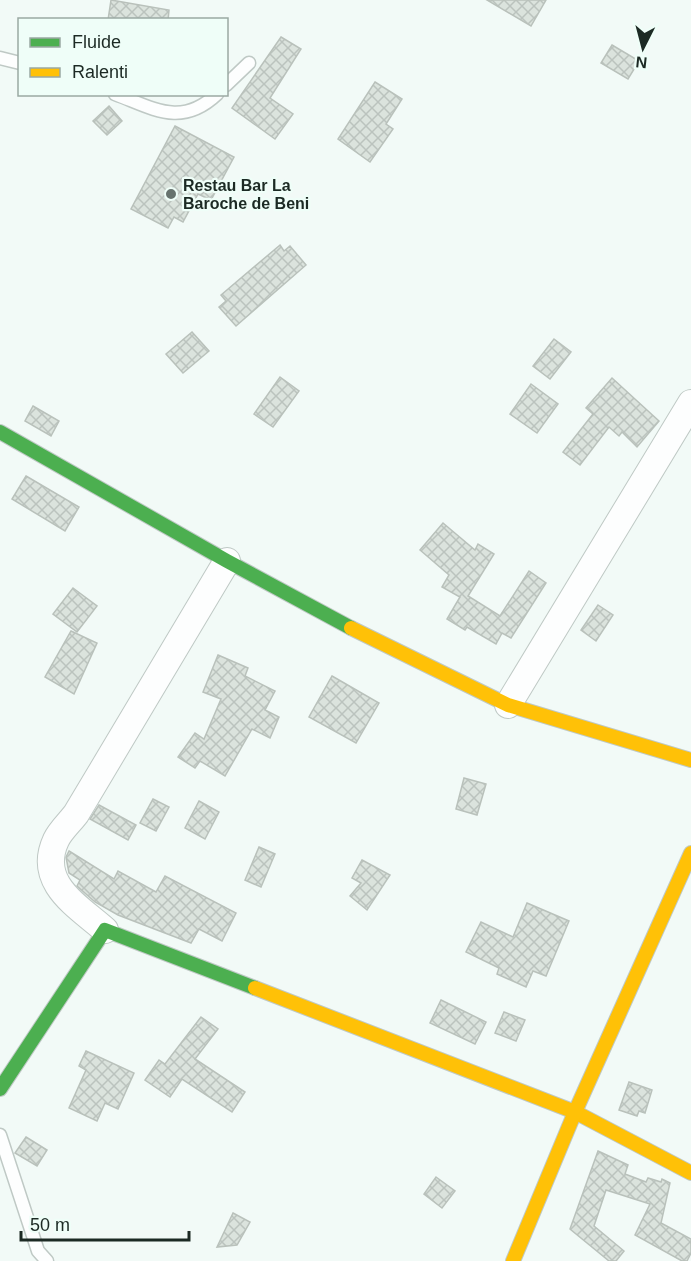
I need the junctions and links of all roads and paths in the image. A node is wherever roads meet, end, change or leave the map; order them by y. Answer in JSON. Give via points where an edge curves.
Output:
{"nodes":[{"id":1,"x":0,"y":58,"type":"edge"},
{"id":2,"x":18,"y":62,"type":"edge"},
{"id":3,"x":249,"y":63,"type":"dead end"},
{"id":4,"x":228,"y":83,"type":"edge"},
{"id":5,"x":120,"y":96,"type":"edge"},
{"id":6,"x":214,"y":96,"type":"edge"},
{"id":7,"x":691,"y":403,"type":"edge"},
{"id":8,"x":0,"y":432,"type":"edge"},
{"id":9,"x":226,"y":561,"type":"junction"},
{"id":10,"x":508,"y":705,"type":"junction"},
{"id":11,"x":691,"y":760,"type":"edge"},
{"id":12,"x":691,"y":853,"type":"edge"},
{"id":13,"x":105,"y":930,"type":"junction"},
{"id":14,"x":0,"y":1089,"type":"edge"},
{"id":15,"x":575,"y":1112,"type":"junction"},
{"id":16,"x":0,"y":1135,"type":"edge"},
{"id":17,"x":691,"y":1173,"type":"edge"},
{"id":18,"x":47,"y":1261,"type":"edge"},
{"id":19,"x":513,"y":1261,"type":"edge"}],
"edges":[{"from":1,"to":2,"type":"lane"},
{"from":3,"to":4,"type":"lane"},
{"from":5,"to":6,"type":"lane","via":[[154,111],[176,114],[192,111]]},
{"from":7,"to":10,"type":"street"},
{"from":8,"to":9,"type":"street"},
{"from":9,"to":10,"type":"street"},
{"from":9,"to":13,"type":"street","via":[[82,804],[56,841],[50,866],[57,887]]},
{"from":10,"to":11,"type":"street"},
{"from":12,"to":15,"type":"street"},
{"from":13,"to":14,"type":"street"},
{"from":13,"to":15,"type":"street"},
{"from":15,"to":17,"type":"street"},
{"from":15,"to":19,"type":"street"},
{"from":16,"to":18,"type":"lane","via":[[38,1251]]}]}
